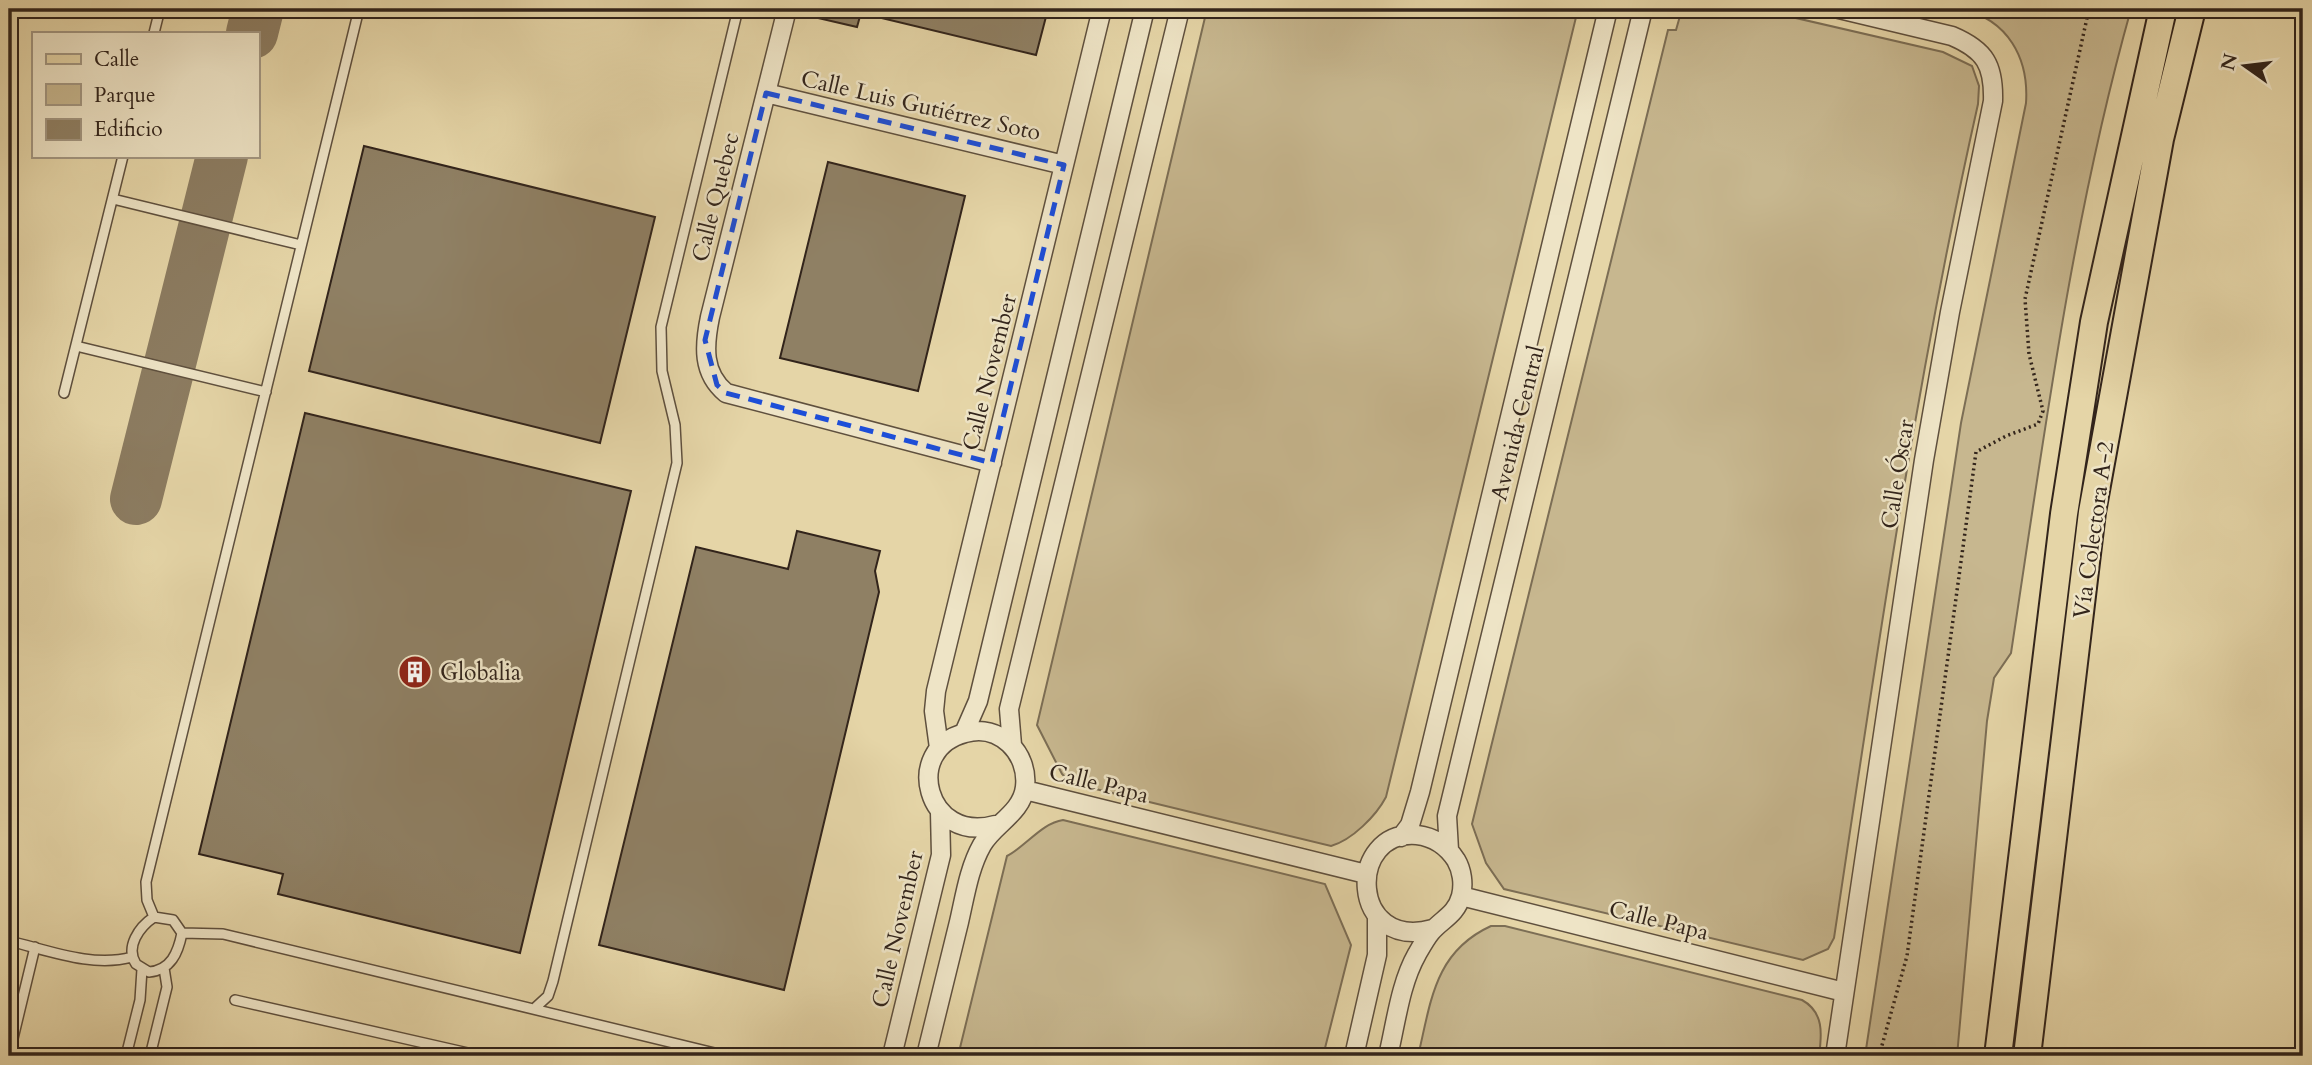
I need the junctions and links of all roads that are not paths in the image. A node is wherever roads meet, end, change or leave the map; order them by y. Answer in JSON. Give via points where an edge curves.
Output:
{"nodes":[{"id":1,"x":160,"y":9,"type":"edge"},
{"id":2,"x":359,"y":9,"type":"edge"},
{"id":3,"x":738,"y":9,"type":"edge"},
{"id":4,"x":787,"y":9,"type":"edge"},
{"id":5,"x":1102,"y":9,"type":"edge"},
{"id":6,"x":1145,"y":9,"type":"edge"},
{"id":7,"x":1180,"y":9,"type":"edge"},
{"id":8,"x":1608,"y":9,"type":"edge"},
{"id":9,"x":1643,"y":9,"type":"edge"},
{"id":10,"x":1839,"y":9,"type":"edge"},
{"id":11,"x":2163,"y":9,"type":"edge"},
{"id":12,"x":2192,"y":9,"type":"edge"},
{"id":13,"x":154,"y":32,"type":"edge"},
{"id":14,"x":766,"y":93,"type":"junction"},
{"id":15,"x":123,"y":158,"type":"edge"},
{"id":16,"x":1064,"y":164,"type":"junction"},
{"id":17,"x":113,"y":199,"type":"junction"},
{"id":18,"x":302,"y":245,"type":"junction"},
{"id":19,"x":76,"y":346,"type":"junction"},
{"id":20,"x":266,"y":392,"type":"junction"},
{"id":21,"x":64,"y":393,"type":"dead end"},
{"id":22,"x":992,"y":463,"type":"junction"},
{"id":23,"x":964,"y":733,"type":"junction"},
{"id":24,"x":1012,"y":745,"type":"junction"},
{"id":25,"x":939,"y":748,"type":"junction"},
{"id":26,"x":1025,"y":790,"type":"junction"},
{"id":27,"x":940,"y":812,"type":"junction"},
{"id":28,"x":995,"y":825,"type":"junction"},
{"id":29,"x":1401,"y":837,"type":"junction"},
{"id":30,"x":1449,"y":850,"type":"junction"},
{"id":31,"x":1366,"y":874,"type":"junction"},
{"id":32,"x":1461,"y":896,"type":"junction"},
{"id":33,"x":1377,"y":916,"type":"junction"},
{"id":34,"x":154,"y":917,"type":"junction"},
{"id":35,"x":1433,"y":929,"type":"junction"},
{"id":36,"x":182,"y":933,"type":"junction"},
{"id":37,"x":9,"y":941,"type":"edge"},
{"id":38,"x":35,"y":947,"type":"junction"},
{"id":39,"x":132,"y":957,"type":"junction"},
{"id":40,"x":164,"y":968,"type":"junction"},
{"id":41,"x":142,"y":969,"type":"junction"},
{"id":42,"x":1844,"y":992,"type":"junction"},
{"id":43,"x":235,"y":1000,"type":"dead end"},
{"id":44,"x":536,"y":1007,"type":"junction"},
{"id":45,"x":9,"y":1055,"type":"edge"},
{"id":46,"x":126,"y":1056,"type":"edge"},
{"id":47,"x":150,"y":1056,"type":"edge"},
{"id":48,"x":481,"y":1056,"type":"edge"},
{"id":49,"x":727,"y":1056,"type":"edge"},
{"id":50,"x":892,"y":1056,"type":"edge"},
{"id":51,"x":926,"y":1056,"type":"edge"},
{"id":52,"x":1354,"y":1056,"type":"edge"},
{"id":53,"x":1388,"y":1056,"type":"edge"},
{"id":54,"x":1835,"y":1056,"type":"edge"},
{"id":55,"x":1998,"y":1056,"type":"edge"},
{"id":56,"x":2027,"y":1056,"type":"edge"}],
"edges":[{"from":1,"to":13,"type":"lane"},
{"from":2,"to":18,"type":"lane"},
{"from":3,"to":44,"type":"lane","via":[[662,327],[662,371],[677,434],[677,463],[553,981],[548,996]]},
{"from":4,"to":14,"type":"street","name":"Calle Quebec"},
{"from":5,"to":16,"type":"street","name":"Calle November"},
{"from":6,"to":23,"type":"street","via":[[978,701]]},
{"from":7,"to":24,"type":"street","via":[[1009,709]]},
{"from":8,"to":29,"type":"street","name":"Avenida Central","via":[[1416,810]]},
{"from":9,"to":30,"type":"street","name":"Avenida Central","via":[[1447,816]]},
{"from":10,"to":42,"type":"street","name":"Calle Óscar","via":[[1968,43],[1981,52],[1994,83],[1924,460]]},
{"from":11,"to":55,"type":"main road","name":"Vía Colectora A-2","via":[[2094,322],[2064,514]]},
{"from":12,"to":56,"type":"main road","name":"Vía Colectora A-2","via":[[2160,139],[2092,512]]},
{"from":14,"to":16,"type":"street","name":"Calle Luis Gutiérrez Soto"},
{"from":14,"to":22,"type":"street","name":"Calle Quebec","via":[[705,340],[709,372],[726,393]]},
{"from":15,"to":17,"type":"lane"},
{"from":16,"to":22,"type":"street","name":"Calle November"},
{"from":17,"to":18,"type":"lane"},
{"from":17,"to":19,"type":"lane"},
{"from":18,"to":20,"type":"lane"},
{"from":19,"to":20,"type":"lane"},
{"from":19,"to":21,"type":"lane"},
{"from":20,"to":34,"type":"lane","via":[[146,882]]},
{"from":22,"to":25,"type":"street","name":"Calle November","via":[[936,691]]},
{"from":23,"to":24,"type":"street","via":[[990,732]]},
{"from":23,"to":25,"type":"street"},
{"from":24,"to":26,"type":"street","via":[[1026,774]]},
{"from":25,"to":27,"type":"street","via":[[932,760],[929,788]]},
{"from":26,"to":28,"type":"street","via":[[1019,805]]},
{"from":26,"to":31,"type":"street","name":"Calle Papa"},
{"from":27,"to":28,"type":"street","via":[[972,829]]},
{"from":27,"to":50,"type":"street","name":"Calle November","via":[[941,855]]},
{"from":28,"to":51,"type":"street","via":[[974,862]]},
{"from":29,"to":30,"type":"street","via":[[1427,837]]},
{"from":29,"to":31,"type":"street","via":[[1378,850]]},
{"from":30,"to":32,"type":"street","via":[[1463,880]]},
{"from":31,"to":33,"type":"street","via":[[1369,904]]},
{"from":32,"to":35,"type":"street","via":[[1446,922]]},
{"from":32,"to":42,"type":"street","name":"Calle Papa"},
{"from":33,"to":35,"type":"street","via":[[1397,930],[1421,933]]},
{"from":33,"to":52,"type":"street","via":[[1376,964]]},
{"from":34,"to":36,"type":"lane","via":[[173,920]]},
{"from":34,"to":39,"type":"lane","via":[[136,934]]},
{"from":35,"to":53,"type":"street","via":[[1411,965]]},
{"from":36,"to":40,"type":"lane","via":[[178,950]]},
{"from":36,"to":44,"type":"lane","via":[[223,934],[515,1007]]},
{"from":37,"to":38,"type":"lane"},
{"from":38,"to":39,"type":"lane","via":[[94,961]]},
{"from":38,"to":45,"type":"lane"},
{"from":39,"to":41,"type":"lane"},
{"from":40,"to":41,"type":"lane"},
{"from":40,"to":47,"type":"lane","via":[[167,987]]},
{"from":41,"to":46,"type":"lane","via":[[140,1000]]},
{"from":42,"to":54,"type":"street","name":"Calle Óscar"},
{"from":43,"to":48,"type":"lane"},
{"from":44,"to":49,"type":"lane"}]}
